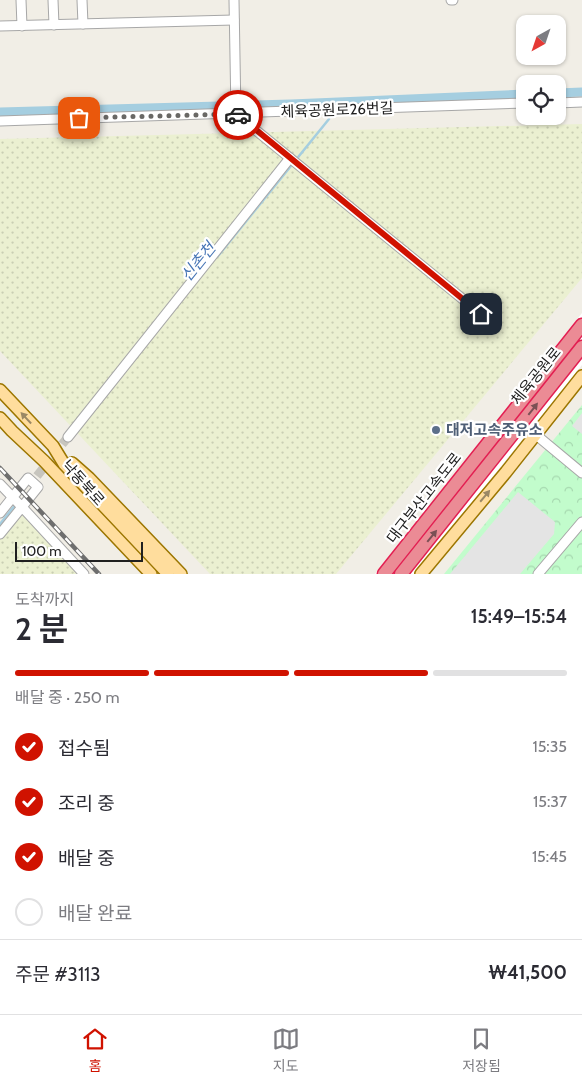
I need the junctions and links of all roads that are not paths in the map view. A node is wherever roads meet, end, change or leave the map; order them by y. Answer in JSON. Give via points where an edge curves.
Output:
{"nodes":[{"id":1,"x":21,"y":0,"type":"edge"},
{"id":2,"x":53,"y":0,"type":"edge"},
{"id":3,"x":82,"y":0,"type":"edge"},
{"id":4,"x":234,"y":0,"type":"edge"},
{"id":5,"x":234,"y":20,"type":"junction"},
{"id":6,"x":83,"y":24,"type":"junction"},
{"id":7,"x":54,"y":25,"type":"junction"},
{"id":8,"x":0,"y":26,"type":"edge"},
{"id":9,"x":22,"y":26,"type":"junction"},
{"id":10,"x":582,"y":102,"type":"edge"},
{"id":11,"x":566,"y":103,"type":"edge"},
{"id":12,"x":516,"y":104,"type":"edge"},
{"id":13,"x":236,"y":114,"type":"junction"},
{"id":14,"x":0,"y":121,"type":"edge"},
{"id":15,"x":290,"y":158,"type":"junction"},
{"id":16,"x":481,"y":314,"type":"dead end"},
{"id":17,"x":582,"y":318,"type":"edge"},
{"id":18,"x":582,"y":325,"type":"edge"},
{"id":19,"x":582,"y":347,"type":"edge"},
{"id":20,"x":582,"y":376,"type":"edge"},
{"id":21,"x":0,"y":390,"type":"edge"},
{"id":22,"x":0,"y":418,"type":"edge"},
{"id":23,"x":12,"y":431,"type":"junction"},
{"id":24,"x":536,"y":434,"type":"junction"},
{"id":25,"x":68,"y":437,"type":"tunnel mouth"},
{"id":26,"x":53,"y":446,"type":"junction"},
{"id":27,"x":582,"y":473,"type":"edge"},
{"id":28,"x":0,"y":484,"type":"edge"},
{"id":29,"x":12,"y":497,"type":"junction"},
{"id":30,"x":22,"y":507,"type":"junction"},
{"id":31,"x":0,"y":513,"type":"edge"},
{"id":32,"x":582,"y":522,"type":"edge"},
{"id":33,"x":0,"y":534,"type":"edge"},
{"id":34,"x":84,"y":574,"type":"edge"},
{"id":35,"x":141,"y":574,"type":"edge"},
{"id":36,"x":151,"y":574,"type":"edge"},
{"id":37,"x":168,"y":574,"type":"edge"},
{"id":38,"x":181,"y":574,"type":"edge"},
{"id":39,"x":377,"y":574,"type":"edge"},
{"id":40,"x":384,"y":574,"type":"edge"},
{"id":41,"x":401,"y":574,"type":"edge"},
{"id":42,"x":421,"y":574,"type":"edge"},
{"id":43,"x":538,"y":574,"type":"edge"}],
"edges":[{"from":1,"to":9,"type":"street"},
{"from":2,"to":7,"type":"street"},
{"from":3,"to":6,"type":"street"},
{"from":4,"to":5,"type":"street"},
{"from":5,"to":6,"type":"street"},
{"from":5,"to":13,"type":"street"},
{"from":6,"to":7,"type":"street"},
{"from":7,"to":9,"type":"street"},
{"from":8,"to":9,"type":"street"},
{"from":10,"to":11,"type":"street"},
{"from":12,"to":13,"type":"street","name":"체육공원로26번길"},
{"from":13,"to":14,"type":"street","name":"체육공원로26번길"},
{"from":13,"to":15,"type":"street"},
{"from":15,"to":16,"type":"street"},
{"from":15,"to":25,"type":"street"},
{"from":17,"to":39,"type":"main road","name":"체육공원로"},
{"from":18,"to":40,"type":"highway","name":"대구부산고속도로"},
{"from":41,"to":19,"type":"highway","name":"대구부산고속도로","one_way":true},
{"from":20,"to":24,"type":"main road"},
{"from":26,"to":21,"type":"main road","name":"낙동북로","one_way":true},
{"from":22,"to":23,"type":"main road","name":"낙동북로"},
{"from":23,"to":35,"type":"main road","via":[[44,471]]},
{"from":23,"to":36,"type":"main road","name":"낙동북로"},
{"from":24,"to":27,"type":"street"},
{"from":42,"to":24,"type":"main road","one_way":true},
{"from":26,"to":37,"type":"main road","name":"낙동북로","via":[[64,464]]},
{"from":26,"to":38,"type":"main road","via":[[89,478]]},
{"from":28,"to":29,"type":"street"},
{"from":29,"to":30,"type":"street"},
{"from":29,"to":30,"type":"street","via":[[28,478],[35,479],[38,486]]},
{"from":29,"to":31,"type":"street"},
{"from":30,"to":33,"type":"street"},
{"from":30,"to":34,"type":"street"},
{"from":32,"to":43,"type":"street"}]}
